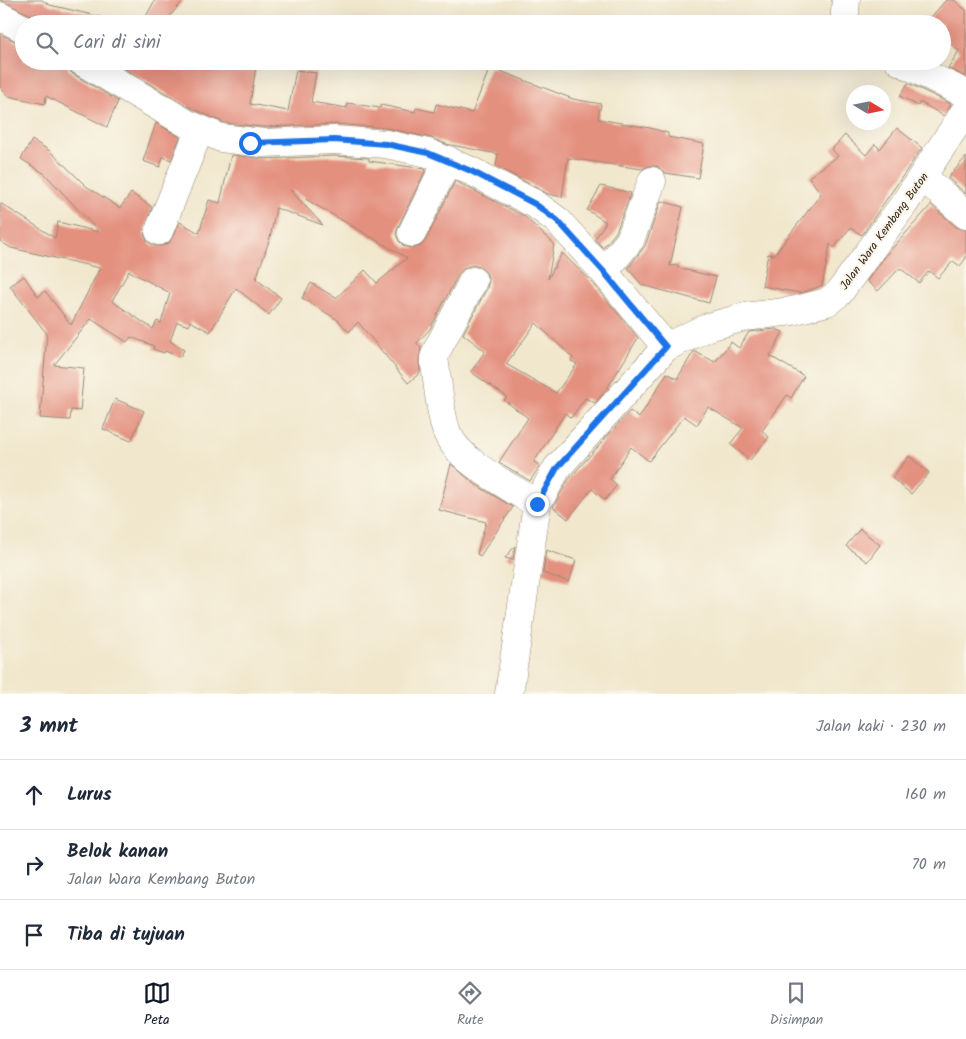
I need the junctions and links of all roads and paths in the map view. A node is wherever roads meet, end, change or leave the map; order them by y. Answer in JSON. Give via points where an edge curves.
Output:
{"nodes":[{"id":1,"x":846,"y":0,"type":"edge"},
{"id":2,"x":845,"y":15,"type":"edge"},
{"id":3,"x":0,"y":16,"type":"edge"},
{"id":4,"x":15,"y":24,"type":"edge"},
{"id":5,"x":96,"y":70,"type":"edge"},
{"id":6,"x":917,"y":70,"type":"edge"},
{"id":7,"x":966,"y":94,"type":"edge"},
{"id":8,"x":966,"y":110,"type":"edge"},
{"id":9,"x":199,"y":131,"type":"junction"},
{"id":10,"x":448,"y":160,"type":"junction"},
{"id":11,"x":923,"y":177,"type":"junction"},
{"id":12,"x":652,"y":181,"type":"dead end"},
{"id":13,"x":966,"y":215,"type":"edge"},
{"id":14,"x":158,"y":231,"type":"dead end"},
{"id":15,"x":412,"y":233,"type":"dead end"},
{"id":16,"x":604,"y":272,"type":"junction"},
{"id":17,"x":473,"y":281,"type":"dead end"},
{"id":18,"x":666,"y":347,"type":"junction"},
{"id":19,"x":537,"y":504,"type":"junction"},
{"id":20,"x":509,"y":694,"type":"edge"}],
"edges":[{"from":1,"to":2,"type":"street"},
{"from":3,"to":4,"type":"street"},
{"from":5,"to":9,"type":"street"},
{"from":6,"to":7,"type":"street"},
{"from":8,"to":11,"type":"street","name":"Jalan Wara Kembang Buton"},
{"from":9,"to":10,"type":"street","via":[[250,143],[358,140]]},
{"from":9,"to":14,"type":"street"},
{"from":10,"to":15,"type":"street"},
{"from":10,"to":16,"type":"street","via":[[535,204],[558,221]]},
{"from":11,"to":13,"type":"street"},
{"from":11,"to":18,"type":"street","name":"Jalan Wara Kembang Buton","via":[[840,293],[827,302],[708,327]]},
{"from":12,"to":16,"type":"street","via":[[630,240]]},
{"from":16,"to":18,"type":"street"},
{"from":17,"to":19,"type":"street","via":[[434,358],[446,431],[466,458]]},
{"from":18,"to":19,"type":"street","name":"Jalan Wara Kembang Buton","via":[[557,468]]},
{"from":19,"to":20,"type":"street","name":"Jalan Wara Kembang Buton"}]}
